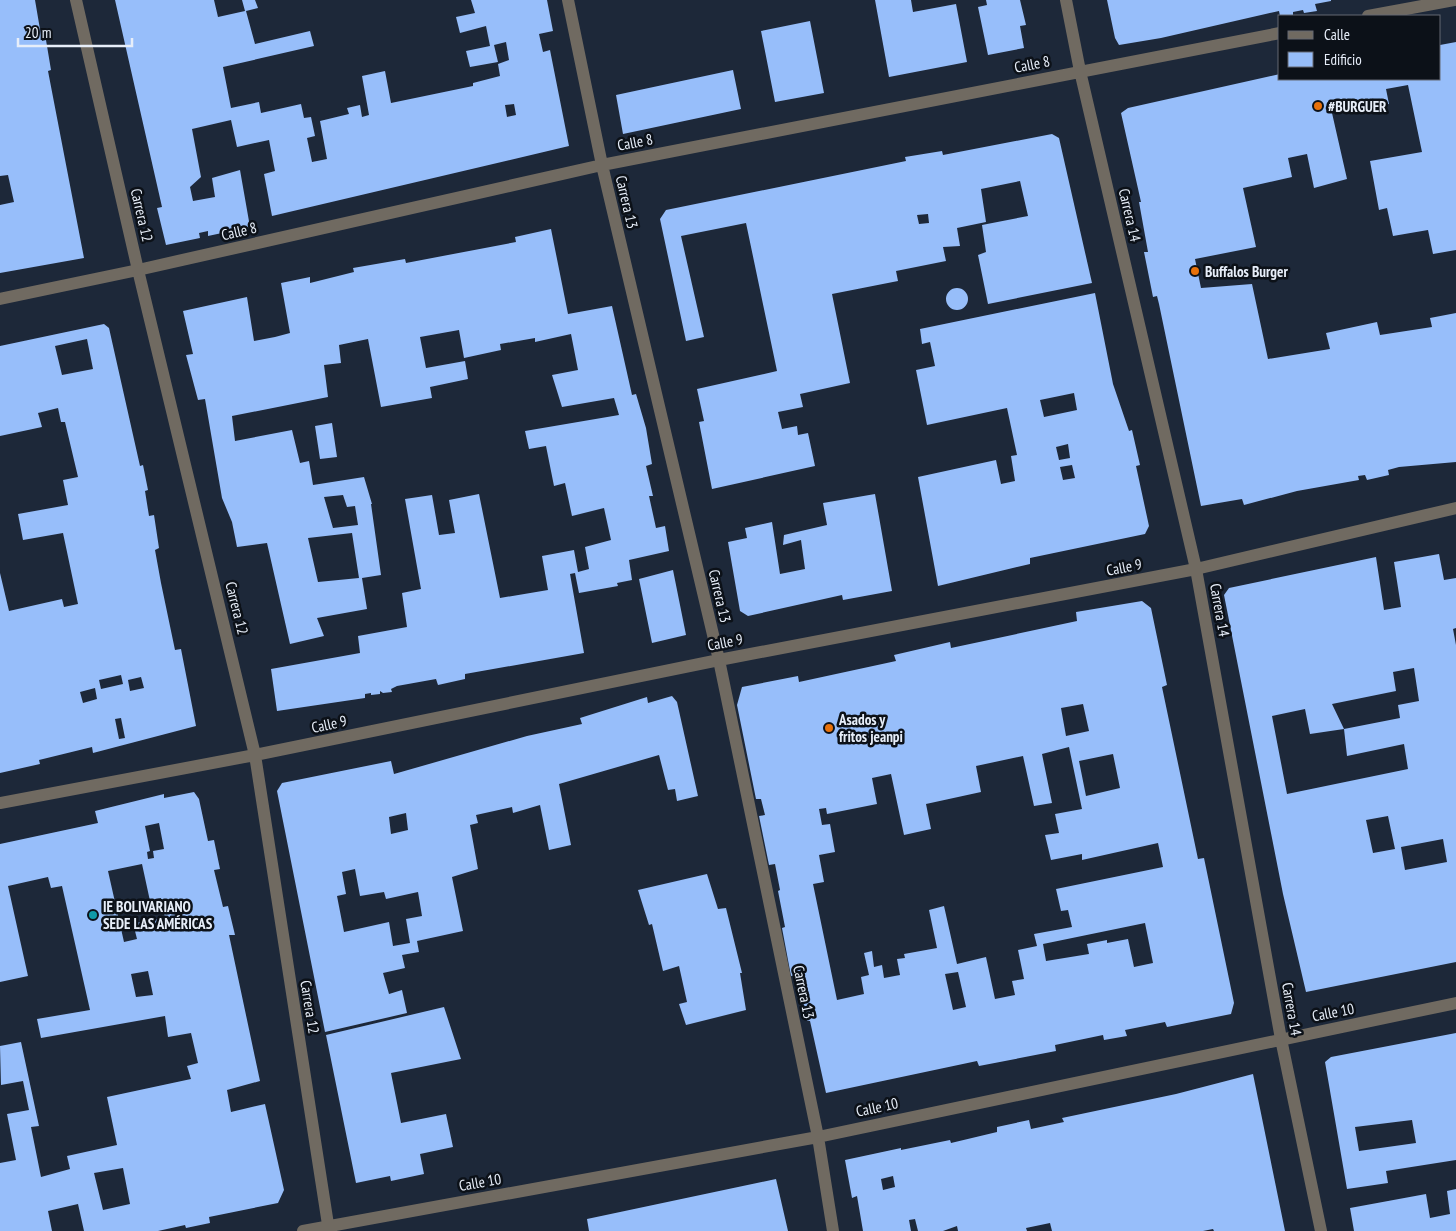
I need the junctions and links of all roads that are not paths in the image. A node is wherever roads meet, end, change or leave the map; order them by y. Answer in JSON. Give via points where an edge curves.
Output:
{"nodes":[{"id":1,"x":76,"y":0,"type":"edge"},
{"id":2,"x":568,"y":0,"type":"edge"},
{"id":3,"x":1066,"y":0,"type":"edge"},
{"id":4,"x":1454,"y":0,"type":"edge"},
{"id":5,"x":1373,"y":15,"type":"edge"},
{"id":6,"x":1278,"y":33,"type":"edge"},
{"id":7,"x":1080,"y":71,"type":"junction"},
{"id":8,"x":602,"y":165,"type":"junction"},
{"id":9,"x":138,"y":270,"type":"junction"},
{"id":10,"x":0,"y":299,"type":"edge"},
{"id":11,"x":1456,"y":508,"type":"edge"},
{"id":12,"x":1196,"y":569,"type":"junction"},
{"id":13,"x":718,"y":660,"type":"junction"},
{"id":14,"x":255,"y":755,"type":"junction"},
{"id":15,"x":0,"y":803,"type":"edge"},
{"id":16,"x":1456,"y":1003,"type":"edge"},
{"id":17,"x":1281,"y":1038,"type":"junction"},
{"id":18,"x":818,"y":1137,"type":"junction"},
{"id":19,"x":328,"y":1228,"type":"edge"},
{"id":20,"x":303,"y":1231,"type":"edge"},
{"id":21,"x":833,"y":1231,"type":"edge"},
{"id":22,"x":1321,"y":1231,"type":"edge"}],
"edges":[{"from":1,"to":9,"type":"street","name":"Carrera 12"},
{"from":2,"to":8,"type":"street","name":"Carrera 13"},
{"from":3,"to":7,"type":"street","name":"Carrera 14"},
{"from":4,"to":5,"type":"street"},
{"from":6,"to":7,"type":"street","name":"Calle 8"},
{"from":7,"to":8,"type":"street","name":"Calle 8"},
{"from":7,"to":12,"type":"street","name":"Carrera 14"},
{"from":8,"to":9,"type":"street","name":"Calle 8"},
{"from":8,"to":13,"type":"street","name":"Carrera 13"},
{"from":9,"to":10,"type":"street","name":"Calle 8"},
{"from":9,"to":14,"type":"street","name":"Carrera 12"},
{"from":11,"to":12,"type":"street","name":"Calle 9"},
{"from":12,"to":13,"type":"street","name":"Calle 9"},
{"from":12,"to":17,"type":"street","name":"Carrera 14"},
{"from":13,"to":14,"type":"street","name":"Calle 9"},
{"from":13,"to":18,"type":"street","name":"Carrera 13"},
{"from":14,"to":15,"type":"street","name":"Calle 9"},
{"from":14,"to":19,"type":"street","name":"Carrera 12"},
{"from":16,"to":17,"type":"street","name":"Calle 10"},
{"from":17,"to":18,"type":"street","name":"Calle 10"},
{"from":17,"to":22,"type":"street","name":"Carrera 14"},
{"from":18,"to":19,"type":"street","name":"Calle 10"},
{"from":18,"to":21,"type":"street","name":"Carrera 13"},
{"from":19,"to":20,"type":"street","name":"Calle 10"}]}
